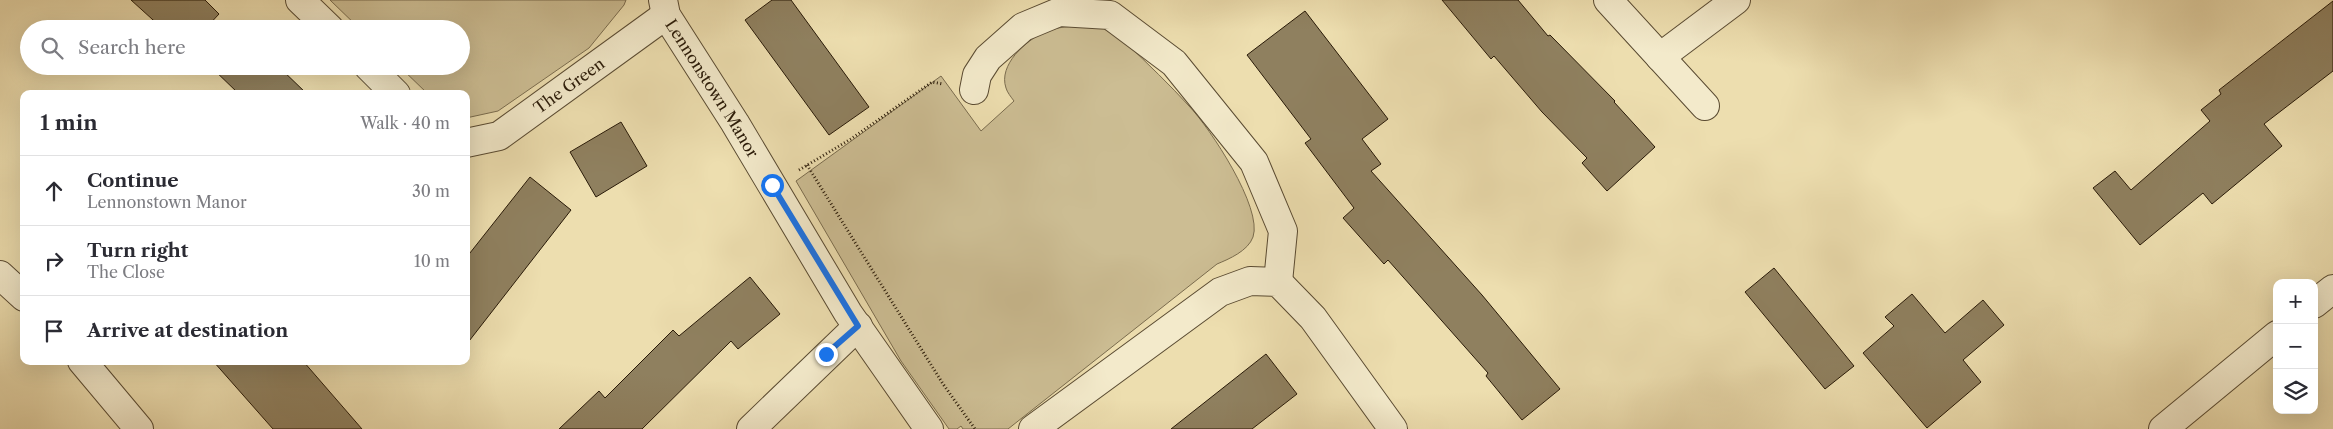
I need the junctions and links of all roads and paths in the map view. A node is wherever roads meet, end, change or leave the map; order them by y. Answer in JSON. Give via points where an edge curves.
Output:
{"nodes":[{"id":1,"x":300,"y":0,"type":"edge"},
{"id":2,"x":1608,"y":0,"type":"edge"},
{"id":3,"x":1736,"y":0,"type":"edge"},
{"id":4,"x":664,"y":8,"type":"edge"},
{"id":5,"x":321,"y":20,"type":"edge"},
{"id":6,"x":1660,"y":57,"type":"junction"},
{"id":7,"x":377,"y":75,"type":"edge"},
{"id":8,"x":392,"y":90,"type":"edge"},
{"id":9,"x":974,"y":90,"type":"joint"},
{"id":10,"x":1705,"y":106,"type":"dead end"},
{"id":11,"x":470,"y":142,"type":"edge"},
{"id":12,"x":807,"y":165,"type":"junction"},
{"id":13,"x":772,"y":185,"type":"junction"},
{"id":14,"x":0,"y":276,"type":"edge"},
{"id":15,"x":1278,"y":282,"type":"junction"},
{"id":16,"x":2333,"y":289,"type":"edge"},
{"id":17,"x":20,"y":294,"type":"edge"},
{"id":18,"x":2318,"y":301,"type":"edge"},
{"id":19,"x":858,"y":326,"type":"junction"},
{"id":20,"x":2273,"y":338,"type":"edge"},
{"id":21,"x":85,"y":365,"type":"edge"},
{"id":22,"x":139,"y":429,"type":"edge"},
{"id":23,"x":751,"y":429,"type":"edge"},
{"id":24,"x":929,"y":429,"type":"edge"},
{"id":25,"x":975,"y":429,"type":"edge"},
{"id":26,"x":1033,"y":429,"type":"edge"},
{"id":27,"x":1394,"y":429,"type":"edge"},
{"id":28,"x":2163,"y":429,"type":"edge"}],
"edges":[{"from":1,"to":5,"type":"street"},
{"from":2,"to":6,"type":"street"},
{"from":3,"to":6,"type":"street"},
{"from":4,"to":11,"type":"street","name":"The Green","via":[[499,136]]},
{"from":4,"to":13,"type":"street","name":"Lennonstown Manor"},
{"from":6,"to":10,"type":"street"},
{"from":7,"to":8,"type":"street"},
{"from":9,"to":12,"type":"path","via":[[932,82],[851,139]]},
{"from":9,"to":15,"type":"street","via":[[977,75],[988,58],[1023,27],[1059,12],[1110,15],[1174,63],[1254,162],[1283,231]]},
{"from":12,"to":13,"type":"path"},
{"from":12,"to":25,"type":"path","via":[[938,376]]},
{"from":13,"to":19,"type":"street","name":"Lennonstown Manor"},
{"from":14,"to":17,"type":"street"},
{"from":15,"to":26,"type":"street","via":[[1250,281],[1220,292]]},
{"from":15,"to":27,"type":"street","via":[[1313,318]]},
{"from":16,"to":18,"type":"street"},
{"from":19,"to":23,"type":"street"},
{"from":19,"to":24,"type":"street","name":"Lennonstown Manor"},
{"from":20,"to":28,"type":"street"},
{"from":21,"to":22,"type":"street"}]}
